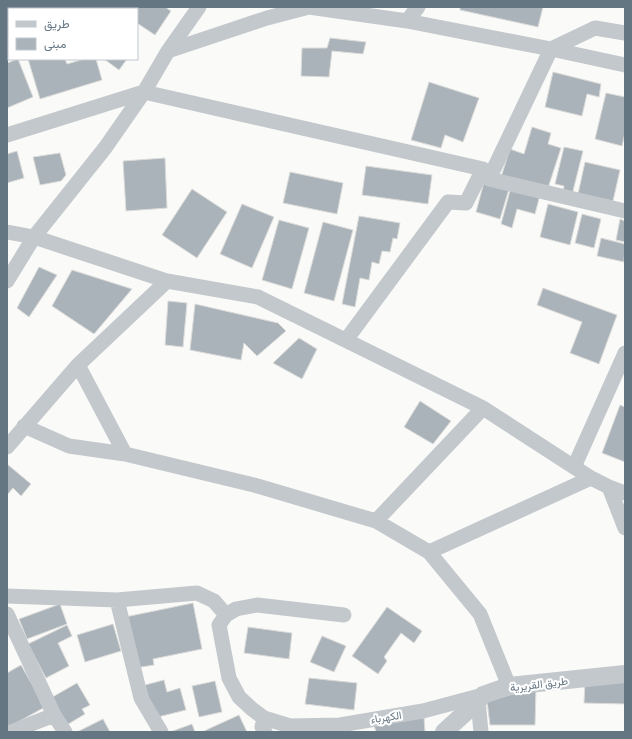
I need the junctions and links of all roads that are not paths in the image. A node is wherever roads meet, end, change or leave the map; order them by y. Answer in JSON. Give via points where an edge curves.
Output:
{"nodes":[{"id":1,"x":199,"y":7,"type":"edge"},
{"id":2,"x":309,"y":7,"type":"edge"},
{"id":3,"x":418,"y":7,"type":"edge"},
{"id":4,"x":407,"y":22,"type":"junction"},
{"id":5,"x":625,"y":33,"type":"edge"},
{"id":6,"x":551,"y":48,"type":"junction"},
{"id":7,"x":168,"y":51,"type":"junction"},
{"id":8,"x":625,"y":65,"type":"edge"},
{"id":9,"x":144,"y":92,"type":"junction"},
{"id":10,"x":7,"y":136,"type":"edge"},
{"id":11,"x":486,"y":174,"type":"junction"},
{"id":12,"x":625,"y":211,"type":"edge"},
{"id":13,"x":7,"y":232,"type":"edge"},
{"id":14,"x":34,"y":237,"type":"junction"},
{"id":15,"x":7,"y":281,"type":"edge"},
{"id":16,"x":167,"y":281,"type":"junction"},
{"id":17,"x":346,"y":340,"type":"junction"},
{"id":18,"x":625,"y":353,"type":"edge"},
{"id":19,"x":78,"y":365,"type":"junction"},
{"id":20,"x":483,"y":408,"type":"junction"},
{"id":21,"x":24,"y":426,"type":"junction"},
{"id":22,"x":7,"y":447,"type":"edge"},
{"id":23,"x":125,"y":454,"type":"junction"},
{"id":24,"x":574,"y":467,"type":"junction"},
{"id":25,"x":591,"y":478,"type":"junction"},
{"id":26,"x":609,"y":487,"type":"junction"},
{"id":27,"x":625,"y":492,"type":"edge"},
{"id":28,"x":376,"y":522,"type":"junction"},
{"id":29,"x":625,"y":528,"type":"edge"},
{"id":30,"x":429,"y":552,"type":"junction"},
{"id":31,"x":7,"y":596,"type":"edge"},
{"id":32,"x":117,"y":600,"type":"junction"},
{"id":33,"x":7,"y":614,"type":"edge"},
{"id":34,"x":226,"y":615,"type":"junction"},
{"id":35,"x":344,"y":615,"type":"dead end"},
{"id":36,"x":625,"y":674,"type":"edge"},
{"id":37,"x":508,"y":686,"type":"junction"},
{"id":38,"x":480,"y":698,"type":"junction"},
{"id":39,"x":54,"y":715,"type":"junction"},
{"id":40,"x":264,"y":725,"type":"edge"},
{"id":41,"x":11,"y":732,"type":"edge"},
{"id":42,"x":65,"y":732,"type":"edge"},
{"id":43,"x":161,"y":732,"type":"edge"},
{"id":44,"x":444,"y":732,"type":"edge"},
{"id":45,"x":481,"y":732,"type":"edge"}],
"edges":[{"from":1,"to":7,"type":"street"},
{"from":2,"to":4,"type":"street"},
{"from":2,"to":7,"type":"street","via":[[266,18]]},
{"from":3,"to":4,"type":"street"},
{"from":4,"to":6,"type":"street"},
{"from":5,"to":6,"type":"street","via":[[595,28]]},
{"from":6,"to":8,"type":"street"},
{"from":6,"to":11,"type":"street"},
{"from":7,"to":9,"type":"street"},
{"from":9,"to":10,"type":"street"},
{"from":9,"to":11,"type":"street"},
{"from":9,"to":14,"type":"street","via":[[105,148]]},
{"from":11,"to":12,"type":"street"},
{"from":11,"to":17,"type":"street","via":[[466,204],[448,202]]},
{"from":13,"to":14,"type":"street"},
{"from":14,"to":15,"type":"street"},
{"from":14,"to":16,"type":"street"},
{"from":16,"to":17,"type":"street","via":[[258,297]]},
{"from":16,"to":19,"type":"street"},
{"from":17,"to":20,"type":"street"},
{"from":18,"to":24,"type":"street"},
{"from":19,"to":21,"type":"street"},
{"from":19,"to":23,"type":"street"},
{"from":20,"to":24,"type":"street"},
{"from":20,"to":28,"type":"street"},
{"from":21,"to":22,"type":"street"},
{"from":21,"to":23,"type":"street","via":[[69,446]]},
{"from":23,"to":28,"type":"street","via":[[254,484]]},
{"from":24,"to":25,"type":"street"},
{"from":25,"to":26,"type":"street"},
{"from":25,"to":30,"type":"street"},
{"from":26,"to":27,"type":"street"},
{"from":26,"to":29,"type":"street"},
{"from":28,"to":30,"type":"street"},
{"from":30,"to":37,"type":"street","via":[[480,614]]},
{"from":31,"to":32,"type":"street"},
{"from":32,"to":34,"type":"street","via":[[197,593],[214,601]]},
{"from":32,"to":43,"type":"street","via":[[141,698]]},
{"from":33,"to":39,"type":"street"},
{"from":34,"to":35,"type":"street","via":[[236,609],[257,605]]},
{"from":34,"to":40,"type":"street","via":[[219,625],[229,678],[239,697]]},
{"from":36,"to":37,"type":"street","name":"طريق القريرية"},
{"from":37,"to":38,"type":"street","name":"طريق القريرية"},
{"from":38,"to":40,"type":"street","name":"الكهرباء","via":[[340,725]]},
{"from":38,"to":44,"type":"street","name":"طريق القريرية"},
{"from":38,"to":45,"type":"street"},
{"from":39,"to":41,"type":"street"},
{"from":39,"to":42,"type":"street"}]}
